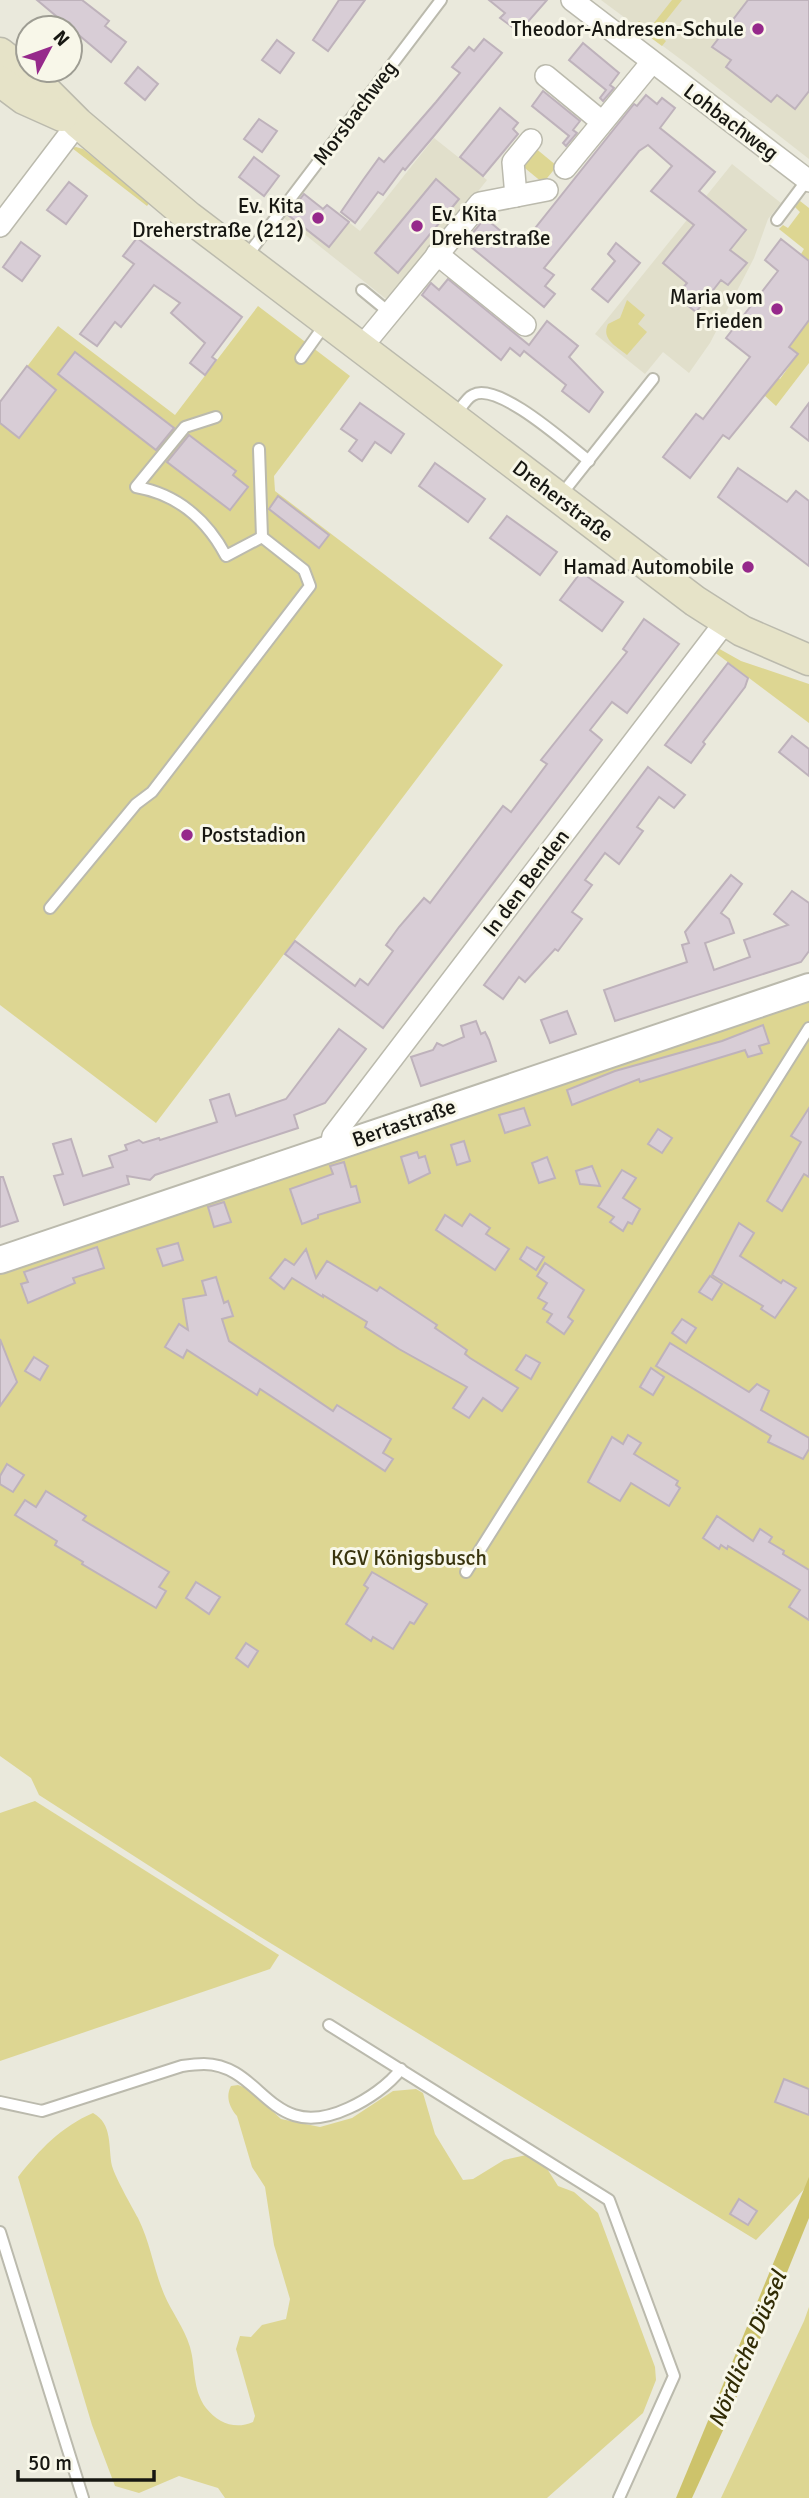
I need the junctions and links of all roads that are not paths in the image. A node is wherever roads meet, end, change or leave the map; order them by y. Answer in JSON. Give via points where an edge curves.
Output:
{"nodes":[{"id":1,"x":441,"y":0,"type":"edge"},
{"id":2,"x":572,"y":0,"type":"edge"},
{"id":3,"x":0,"y":53,"type":"edge"},
{"id":4,"x":652,"y":62,"type":"junction"},
{"id":5,"x":0,"y":69,"type":"edge"},
{"id":6,"x":546,"y":76,"type":"dead end"},
{"id":7,"x":0,"y":80,"type":"edge"},
{"id":8,"x":602,"y":122,"type":"junction"},
{"id":9,"x":78,"y":123,"type":"junction"},
{"id":10,"x":531,"y":139,"type":"dead end"},
{"id":11,"x":565,"y":168,"type":"dead end"},
{"id":12,"x":808,"y":181,"type":"edge"},
{"id":13,"x":547,"y":190,"type":"dead end"},
{"id":14,"x":516,"y":196,"type":"junction"},
{"id":15,"x":776,"y":220,"type":"dead end"},
{"id":16,"x":0,"y":226,"type":"edge"},
{"id":17,"x":437,"y":254,"type":"junction"},
{"id":18,"x":244,"y":259,"type":"junction"},
{"id":19,"x":362,"y":290,"type":"dead end"},
{"id":20,"x":390,"y":313,"type":"junction"},
{"id":21,"x":326,"y":323,"type":"junction"},
{"id":22,"x":525,"y":326,"type":"dead end"},
{"id":23,"x":360,"y":349,"type":"junction"},
{"id":24,"x":301,"y":358,"type":"dead end"},
{"id":25,"x":653,"y":379,"type":"dead end"},
{"id":26,"x":216,"y":417,"type":"dead end"},
{"id":27,"x":453,"y":418,"type":"junction"},
{"id":28,"x":259,"y":449,"type":"dead end"},
{"id":29,"x":589,"y":461,"type":"junction"},
{"id":30,"x":559,"y":497,"type":"junction"},
{"id":31,"x":262,"y":537,"type":"junction"},
{"id":32,"x":726,"y":621,"type":"junction"},
{"id":33,"x":809,"y":660,"type":"edge"},
{"id":34,"x":50,"y":908,"type":"dead end"},
{"id":35,"x":809,"y":987,"type":"edge"},
{"id":36,"x":809,"y":1028,"type":"edge"},
{"id":37,"x":331,"y":1147,"type":"junction"},
{"id":38,"x":0,"y":1260,"type":"edge"},
{"id":39,"x":466,"y":1572,"type":"dead end"},
{"id":40,"x":329,"y":2025,"type":"dead end"},
{"id":41,"x":401,"y":2070,"type":"junction"},
{"id":42,"x":0,"y":2102,"type":"edge"},
{"id":43,"x":0,"y":2232,"type":"edge"},
{"id":44,"x":83,"y":2498,"type":"edge"},
{"id":45,"x":619,"y":2498,"type":"edge"}],
"edges":[{"from":1,"to":18,"type":"lane","name":"Morsbachweg"},
{"from":2,"to":4,"type":"street","name":"Lohbachweg"},
{"from":3,"to":9,"type":"main road","name":"Dreherstraße"},
{"from":4,"to":8,"type":"street"},
{"from":4,"to":12,"type":"street","name":"Lohbachweg"},
{"from":5,"to":9,"type":"street","name":"Dreherstraße"},
{"from":6,"to":8,"type":"street"},
{"from":7,"to":9,"type":"main road","name":"Dreherstraße","via":[[24,99]]},
{"from":8,"to":11,"type":"street"},
{"from":9,"to":16,"type":"street"},
{"from":9,"to":18,"type":"main road","name":"Dreherstraße"},
{"from":10,"to":14,"type":"street","via":[[513,162]]},
{"from":12,"to":15,"type":"lane"},
{"from":13,"to":14,"type":"street"},
{"from":14,"to":17,"type":"street","via":[[480,203]]},
{"from":17,"to":20,"type":"street"},
{"from":17,"to":22,"type":"street"},
{"from":18,"to":21,"type":"main road","name":"Dreherstraße"},
{"from":19,"to":20,"type":"lane"},
{"from":20,"to":23,"type":"street"},
{"from":21,"to":23,"type":"main road","name":"Dreherstraße"},
{"from":21,"to":24,"type":"lane"},
{"from":23,"to":27,"type":"main road","name":"Dreherstraße"},
{"from":25,"to":29,"type":"lane"},
{"from":26,"to":31,"type":"lane","via":[[185,427],[136,487],[174,499],[194,513],[226,556]]},
{"from":27,"to":29,"type":"lane","via":[[471,395],[494,394],[520,408]]},
{"from":27,"to":30,"type":"main road","name":"Dreherstraße"},
{"from":28,"to":31,"type":"lane"},
{"from":29,"to":30,"type":"lane"},
{"from":30,"to":32,"type":"main road","name":"Dreherstraße"},
{"from":31,"to":34,"type":"lane","via":[[304,570],[310,586],[152,792],[136,804]]},
{"from":32,"to":33,"type":"main road","name":"Dreherstraße"},
{"from":32,"to":37,"type":"street","name":"In den Benden","via":[[341,1125]]},
{"from":35,"to":37,"type":"street","name":"Bertastraße"},
{"from":36,"to":39,"type":"lane"},
{"from":37,"to":38,"type":"street","name":"Bertastraße"},
{"from":40,"to":41,"type":"lane"},
{"from":41,"to":42,"type":"lane","via":[[363,2102],[325,2119],[286,2112],[239,2077],[205,2064],[182,2066],[42,2110]]},
{"from":41,"to":45,"type":"lane","via":[[609,2200],[674,2376]]},
{"from":43,"to":44,"type":"lane"}]}
